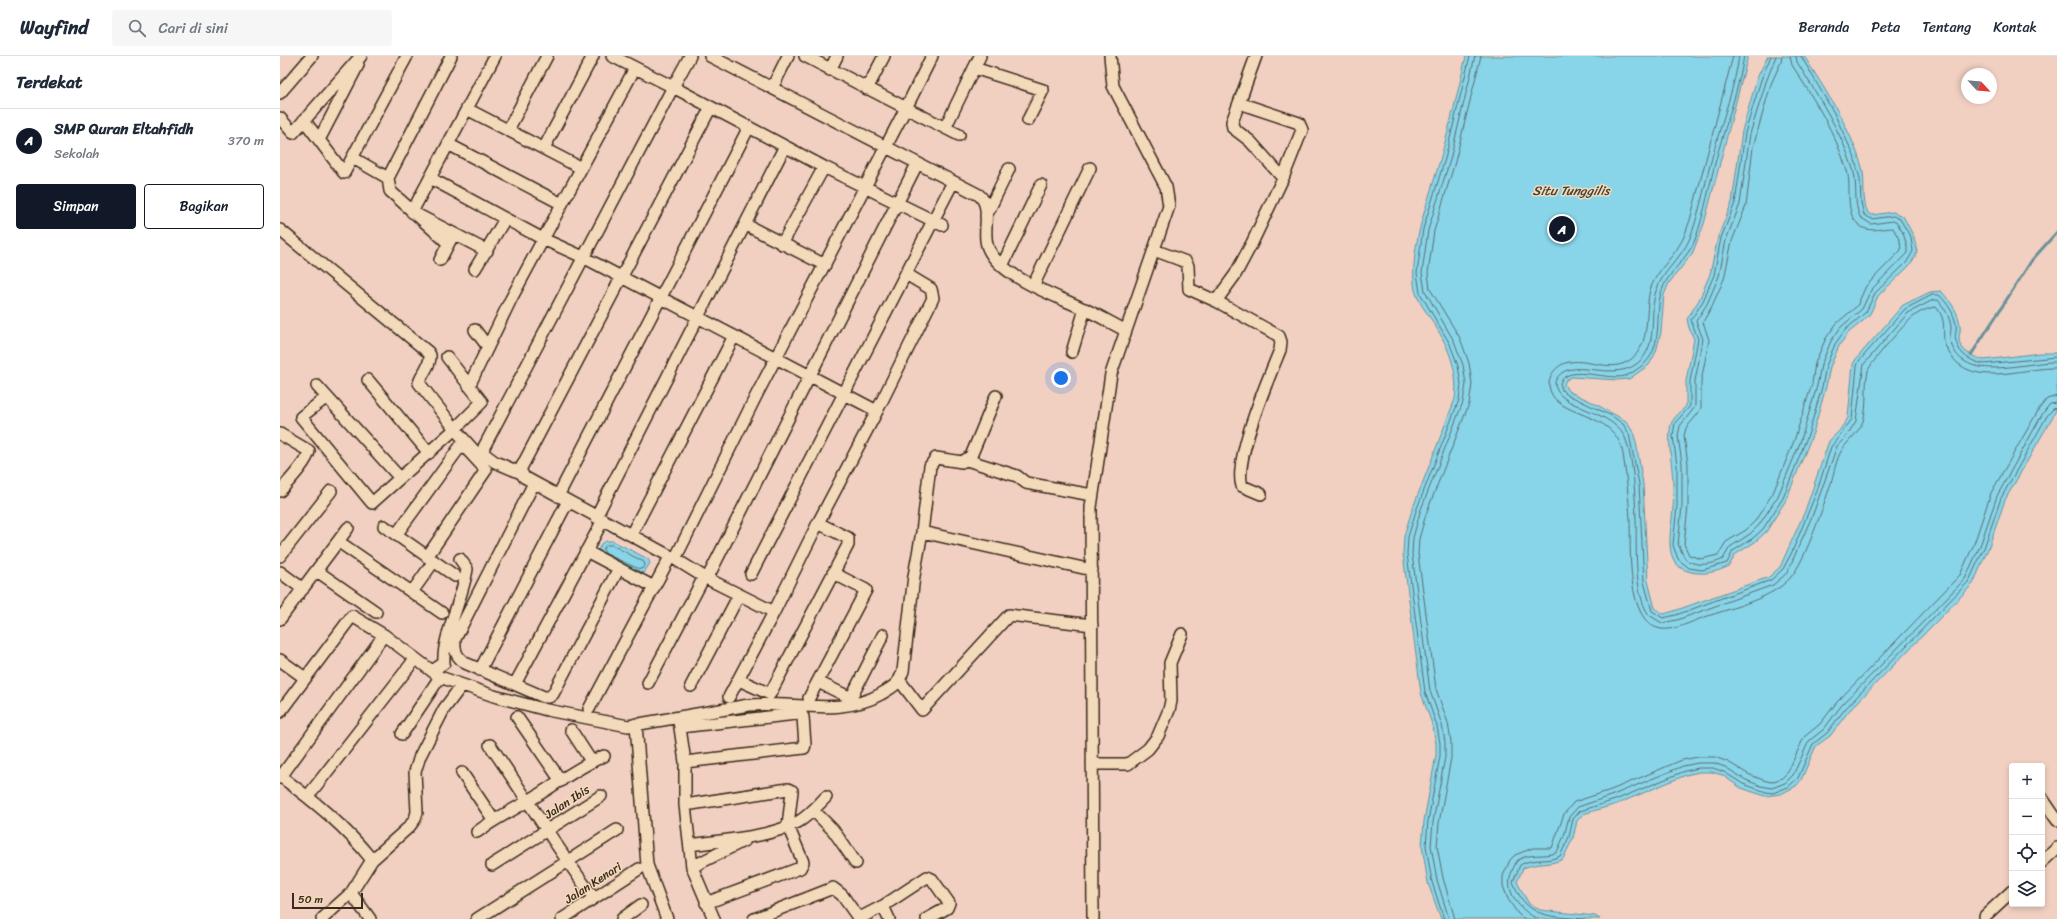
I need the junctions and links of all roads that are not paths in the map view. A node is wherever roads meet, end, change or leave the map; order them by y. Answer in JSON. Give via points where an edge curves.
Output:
{"nodes":[{"id":1,"x":312,"y":56,"type":"edge"},
{"id":2,"x":362,"y":56,"type":"edge"},
{"id":3,"x":407,"y":56,"type":"edge"},
{"id":4,"x":451,"y":56,"type":"edge"},
{"id":5,"x":495,"y":56,"type":"edge"},
{"id":6,"x":547,"y":56,"type":"edge"},
{"id":7,"x":593,"y":56,"type":"edge"},
{"id":8,"x":612,"y":56,"type":"edge"},
{"id":9,"x":690,"y":56,"type":"edge"},
{"id":10,"x":710,"y":56,"type":"edge"},
{"id":11,"x":788,"y":56,"type":"edge"},
{"id":12,"x":805,"y":56,"type":"edge"},
{"id":13,"x":837,"y":56,"type":"edge"},
{"id":14,"x":884,"y":56,"type":"edge"},
{"id":15,"x":932,"y":56,"type":"edge"},
{"id":16,"x":980,"y":56,"type":"edge"},
{"id":17,"x":1110,"y":56,"type":"edge"},
{"id":18,"x":1256,"y":56,"type":"edge"},
{"id":19,"x":635,"y":68,"type":"junction"},
{"id":20,"x":974,"y":68,"type":"junction"},
{"id":21,"x":830,"y":70,"type":"junction"},
{"id":22,"x":673,"y":87,"type":"junction"},
{"id":23,"x":772,"y":88,"type":"junction"},
{"id":24,"x":867,"y":89,"type":"junction"},
{"id":25,"x":280,"y":94,"type":"edge"},
{"id":26,"x":1239,"y":103,"type":"junction"},
{"id":27,"x":712,"y":107,"type":"junction"},
{"id":28,"x":906,"y":108,"type":"junction"},
{"id":29,"x":466,"y":109,"type":"junction"},
{"id":30,"x":280,"y":118,"type":"edge"},
{"id":31,"x":304,"y":120,"type":"junction"},
{"id":32,"x":1028,"y":120,"type":"dead end"},
{"id":33,"x":749,"y":127,"type":"junction"},
{"id":34,"x":945,"y":128,"type":"junction"},
{"id":35,"x":508,"y":130,"type":"junction"},
{"id":36,"x":959,"y":135,"type":"dead end"},
{"id":37,"x":319,"y":140,"type":"junction"},
{"id":38,"x":448,"y":144,"type":"junction"},
{"id":39,"x":786,"y":146,"type":"junction"},
{"id":40,"x":884,"y":146,"type":"junction"},
{"id":41,"x":544,"y":148,"type":"junction"},
{"id":42,"x":353,"y":158,"type":"junction"},
{"id":43,"x":917,"y":164,"type":"junction"},
{"id":44,"x":824,"y":167,"type":"junction"},
{"id":45,"x":581,"y":168,"type":"junction"},
{"id":46,"x":1090,"y":168,"type":"dead end"},
{"id":47,"x":1009,"y":169,"type":"dead end"},
{"id":48,"x":388,"y":178,"type":"junction"},
{"id":49,"x":430,"y":178,"type":"junction"},
{"id":50,"x":1283,"y":178,"type":"junction"},
{"id":51,"x":953,"y":182,"type":"junction"},
{"id":52,"x":1041,"y":185,"type":"dead end"},
{"id":53,"x":864,"y":187,"type":"junction"},
{"id":54,"x":562,"y":204,"type":"junction"},
{"id":55,"x":897,"y":204,"type":"junction"},
{"id":56,"x":412,"y":212,"type":"junction"},
{"id":57,"x":986,"y":216,"type":"junction"},
{"id":58,"x":505,"y":219,"type":"junction"},
{"id":59,"x":938,"y":222,"type":"junction"},
{"id":60,"x":746,"y":225,"type":"junction"},
{"id":61,"x":280,"y":230,"type":"edge"},
{"id":62,"x":451,"y":238,"type":"junction"},
{"id":63,"x":543,"y":239,"type":"junction"},
{"id":64,"x":782,"y":244,"type":"junction"},
{"id":65,"x":1154,"y":250,"type":"junction"},
{"id":66,"x":487,"y":251,"type":"junction"},
{"id":67,"x":583,"y":257,"type":"junction"},
{"id":68,"x":440,"y":260,"type":"dead end"},
{"id":69,"x":825,"y":265,"type":"junction"},
{"id":70,"x":1002,"y":266,"type":"junction"},
{"id":71,"x":475,"y":269,"type":"dead end"},
{"id":72,"x":906,"y":274,"type":"junction"},
{"id":73,"x":622,"y":277,"type":"junction"},
{"id":74,"x":1033,"y":286,"type":"junction"},
{"id":75,"x":659,"y":297,"type":"junction"},
{"id":76,"x":1216,"y":301,"type":"junction"},
{"id":77,"x":1085,"y":309,"type":"junction"},
{"id":78,"x":698,"y":317,"type":"junction"},
{"id":79,"x":475,"y":330,"type":"dead end"},
{"id":80,"x":1125,"y":330,"type":"junction"},
{"id":81,"x":734,"y":336,"type":"junction"},
{"id":82,"x":488,"y":347,"type":"junction"},
{"id":83,"x":1072,"y":352,"type":"dead end"},
{"id":84,"x":447,"y":357,"type":"dead end"},
{"id":85,"x":776,"y":357,"type":"junction"},
{"id":86,"x":810,"y":376,"type":"junction"},
{"id":87,"x":368,"y":380,"type":"dead end"},
{"id":88,"x":317,"y":386,"type":"dead end"},
{"id":89,"x":469,"y":386,"type":"junction"},
{"id":90,"x":844,"y":393,"type":"junction"},
{"id":91,"x":996,"y":396,"type":"dead end"},
{"id":92,"x":327,"y":397,"type":"junction"},
{"id":93,"x":877,"y":411,"type":"junction"},
{"id":94,"x":455,"y":429,"type":"junction"},
{"id":95,"x":280,"y":434,"type":"edge"},
{"id":96,"x":429,"y":453,"type":"junction"},
{"id":97,"x":478,"y":455,"type":"dead end"},
{"id":98,"x":967,"y":460,"type":"junction"},
{"id":99,"x":521,"y":473,"type":"junction"},
{"id":100,"x":400,"y":478,"type":"junction"},
{"id":101,"x":534,"y":483,"type":"junction"},
{"id":102,"x":280,"y":491,"type":"edge"},
{"id":103,"x":331,"y":491,"type":"dead end"},
{"id":104,"x":1260,"y":494,"type":"dead end"},
{"id":105,"x":1092,"y":495,"type":"junction"},
{"id":106,"x":558,"y":496,"type":"junction"},
{"id":107,"x":568,"y":502,"type":"junction"},
{"id":108,"x":600,"y":518,"type":"junction"},
{"id":109,"x":818,"y":523,"type":"junction"},
{"id":110,"x":384,"y":526,"type":"dead end"},
{"id":111,"x":348,"y":528,"type":"dead end"},
{"id":112,"x":922,"y":532,"type":"junction"},
{"id":113,"x":396,"y":535,"type":"junction"},
{"id":114,"x":631,"y":536,"type":"junction"},
{"id":115,"x":339,"y":542,"type":"junction"},
{"id":116,"x":586,"y":551,"type":"junction"},
{"id":117,"x":280,"y":556,"type":"edge"},
{"id":118,"x":673,"y":558,"type":"junction"},
{"id":119,"x":431,"y":559,"type":"junction"},
{"id":120,"x":460,"y":559,"type":"dead end"},
{"id":121,"x":619,"y":568,"type":"junction"},
{"id":122,"x":1092,"y":570,"type":"junction"},
{"id":123,"x":317,"y":571,"type":"junction"},
{"id":124,"x":280,"y":572,"type":"edge"},
{"id":125,"x":751,"y":574,"type":"dead end"},
{"id":126,"x":833,"y":574,"type":"junction"},
{"id":127,"x":454,"y":576,"type":"dead end"},
{"id":128,"x":706,"y":578,"type":"junction"},
{"id":129,"x":654,"y":587,"type":"junction"},
{"id":130,"x":303,"y":589,"type":"junction"},
{"id":131,"x":412,"y":592,"type":"junction"},
{"id":132,"x":739,"y":595,"type":"junction"},
{"id":133,"x":376,"y":612,"type":"dead end"},
{"id":134,"x":442,"y":612,"type":"dead end"},
{"id":135,"x":774,"y":612,"type":"junction"},
{"id":136,"x":280,"y":619,"type":"edge"},
{"id":137,"x":1092,"y":624,"type":"junction"},
{"id":138,"x":883,"y":634,"type":"dead end"},
{"id":139,"x":1182,"y":634,"type":"dead end"},
{"id":140,"x":384,"y":635,"type":"junction"},
{"id":141,"x":416,"y":659,"type":"junction"},
{"id":142,"x":280,"y":660,"type":"edge"},
{"id":143,"x":480,"y":670,"type":"junction"},
{"id":144,"x":436,"y":674,"type":"junction"},
{"id":145,"x":305,"y":678,"type":"junction"},
{"id":146,"x":739,"y":680,"type":"junction"},
{"id":147,"x":900,"y":681,"type":"junction"},
{"id":148,"x":818,"y":682,"type":"junction"},
{"id":149,"x":648,"y":683,"type":"dead end"},
{"id":150,"x":515,"y":684,"type":"junction"},
{"id":151,"x":462,"y":685,"type":"junction"},
{"id":152,"x":691,"y":686,"type":"dead end"},
{"id":153,"x":729,"y":697,"type":"dead end"},
{"id":154,"x":810,"y":698,"type":"dead end"},
{"id":155,"x":589,"y":710,"type":"dead end"},
{"id":156,"x":280,"y":712,"type":"edge"},
{"id":157,"x":517,"y":717,"type":"dead end"},
{"id":158,"x":679,"y":722,"type":"junction"},
{"id":159,"x":636,"y":724,"type":"junction"},
{"id":160,"x":571,"y":730,"type":"dead end"},
{"id":161,"x":402,"y":734,"type":"dead end"},
{"id":162,"x":490,"y":745,"type":"dead end"},
{"id":163,"x":604,"y":756,"type":"dead end"},
{"id":164,"x":590,"y":761,"type":"junction"},
{"id":165,"x":685,"y":762,"type":"junction"},
{"id":166,"x":1092,"y":764,"type":"junction"},
{"id":167,"x":462,"y":773,"type":"dead end"},
{"id":168,"x":280,"y":777,"type":"edge"},
{"id":169,"x":561,"y":781,"type":"junction"},
{"id":170,"x":308,"y":796,"type":"junction"},
{"id":171,"x":601,"y":796,"type":"dead end"},
{"id":172,"x":826,"y":797,"type":"dead end"},
{"id":173,"x":2043,"y":799,"type":"edge"},
{"id":174,"x":529,"y":801,"type":"junction"},
{"id":175,"x":685,"y":805,"type":"junction"},
{"id":176,"x":813,"y":810,"type":"junction"},
{"id":177,"x":494,"y":819,"type":"junction"},
{"id":178,"x":2057,"y":820,"type":"edge"},
{"id":179,"x":788,"y":826,"type":"junction"},
{"id":180,"x":617,"y":830,"type":"dead end"},
{"id":181,"x":547,"y":831,"type":"junction"},
{"id":182,"x":477,"y":832,"type":"dead end"},
{"id":183,"x":754,"y":835,"type":"junction"},
{"id":184,"x":690,"y":845,"type":"junction"},
{"id":185,"x":2055,"y":854,"type":"edge"},
{"id":186,"x":372,"y":860,"type":"junction"},
{"id":187,"x":2045,"y":860,"type":"edge"},
{"id":188,"x":567,"y":862,"type":"junction"},
{"id":189,"x":856,"y":863,"type":"dead end"},
{"id":190,"x":492,"y":865,"type":"dead end"},
{"id":191,"x":692,"y":867,"type":"junction"},
{"id":192,"x":639,"y":870,"type":"dead end"},
{"id":193,"x":351,"y":893,"type":"junction"},
{"id":194,"x":2009,"y":894,"type":"edge"},
{"id":195,"x":594,"y":898,"type":"junction"},
{"id":196,"x":706,"y":903,"type":"junction"},
{"id":197,"x":641,"y":905,"type":"dead end"},
{"id":198,"x":884,"y":906,"type":"junction"},
{"id":199,"x":1985,"y":916,"type":"dead end"},
{"id":200,"x":322,"y":919,"type":"edge"},
{"id":201,"x":370,"y":919,"type":"edge"},
{"id":202,"x":477,"y":919,"type":"edge"},
{"id":203,"x":562,"y":919,"type":"edge"},
{"id":204,"x":622,"y":919,"type":"edge"},
{"id":205,"x":667,"y":919,"type":"edge"},
{"id":206,"x":714,"y":919,"type":"edge"},
{"id":207,"x":754,"y":919,"type":"edge"},
{"id":208,"x":859,"y":919,"type":"edge"},
{"id":209,"x":889,"y":919,"type":"edge"},
{"id":210,"x":927,"y":919,"type":"edge"},
{"id":211,"x":1093,"y":919,"type":"edge"}],
"edges":[{"from":1,"to":25,"type":"street"},
{"from":2,"to":31,"type":"street"},
{"from":2,"to":37,"type":"street"},
{"from":3,"to":42,"type":"street"},
{"from":4,"to":48,"type":"street"},
{"from":5,"to":29,"type":"street"},
{"from":6,"to":35,"type":"street"},
{"from":7,"to":41,"type":"street"},
{"from":8,"to":19,"type":"street"},
{"from":9,"to":22,"type":"street"},
{"from":10,"to":23,"type":"street"},
{"from":11,"to":23,"type":"street"},
{"from":12,"to":21,"type":"street"},
{"from":13,"to":21,"type":"street"},
{"from":14,"to":24,"type":"street"},
{"from":15,"to":28,"type":"street"},
{"from":16,"to":20,"type":"street"},
{"from":17,"to":65,"type":"street","via":[[1113,86],[1166,187],[1169,206]]},
{"from":18,"to":26,"type":"street"},
{"from":19,"to":22,"type":"street"},
{"from":19,"to":45,"type":"street"},
{"from":20,"to":32,"type":"street","via":[[1043,90]]},
{"from":20,"to":34,"type":"street"},
{"from":21,"to":24,"type":"street"},
{"from":22,"to":27,"type":"street"},
{"from":22,"to":67,"type":"street"},
{"from":23,"to":40,"type":"street"},
{"from":24,"to":28,"type":"street"},
{"from":26,"to":50,"type":"street","via":[[1232,122],[1233,128],[1250,142]]},
{"from":26,"to":50,"type":"street","via":[[1301,124],[1302,130]]},
{"from":27,"to":33,"type":"street"},
{"from":27,"to":73,"type":"street"},
{"from":28,"to":34,"type":"street"},
{"from":28,"to":40,"type":"street"},
{"from":29,"to":35,"type":"street"},
{"from":29,"to":38,"type":"street"},
{"from":30,"to":31,"type":"street","via":[[293,133]]},
{"from":31,"to":37,"type":"street"},
{"from":33,"to":39,"type":"street"},
{"from":33,"to":75,"type":"street"},
{"from":34,"to":36,"type":"street"},
{"from":35,"to":41,"type":"street"},
{"from":37,"to":42,"type":"street","via":[[344,173]]},
{"from":38,"to":49,"type":"street"},
{"from":38,"to":54,"type":"street"},
{"from":39,"to":44,"type":"street"},
{"from":39,"to":60,"type":"street"},
{"from":40,"to":43,"type":"street"},
{"from":40,"to":53,"type":"street"},
{"from":41,"to":45,"type":"street"},
{"from":42,"to":48,"type":"street"},
{"from":43,"to":51,"type":"street"},
{"from":43,"to":55,"type":"street"},
{"from":44,"to":53,"type":"street"},
{"from":44,"to":64,"type":"street"},
{"from":45,"to":54,"type":"street"},
{"from":46,"to":74,"type":"street"},
{"from":47,"to":57,"type":"street"},
{"from":48,"to":56,"type":"street","via":[[390,191]]},
{"from":49,"to":56,"type":"street"},
{"from":49,"to":58,"type":"street"},
{"from":50,"to":76,"type":"street","via":[[1235,275]]},
{"from":51,"to":57,"type":"street","via":[[982,198]]},
{"from":51,"to":59,"type":"street"},
{"from":52,"to":70,"type":"street"},
{"from":53,"to":55,"type":"street"},
{"from":53,"to":69,"type":"street"},
{"from":54,"to":63,"type":"street"},
{"from":55,"to":59,"type":"street"},
{"from":55,"to":86,"type":"street"},
{"from":56,"to":62,"type":"street"},
{"from":57,"to":70,"type":"street","via":[[987,246]]},
{"from":58,"to":63,"type":"street"},
{"from":58,"to":66,"type":"street"},
{"from":59,"to":72,"type":"street"},
{"from":60,"to":64,"type":"street"},
{"from":60,"to":78,"type":"street"},
{"from":61,"to":94,"type":"street","via":[[428,352],[429,364],[423,371],[419,383]]},
{"from":62,"to":66,"type":"street"},
{"from":62,"to":68,"type":"street"},
{"from":63,"to":67,"type":"street"},
{"from":63,"to":82,"type":"street"},
{"from":64,"to":69,"type":"street"},
{"from":65,"to":76,"type":"street","via":[[1186,262],[1188,289]]},
{"from":65,"to":80,"type":"street"},
{"from":66,"to":71,"type":"street"},
{"from":67,"to":73,"type":"street"},
{"from":67,"to":99,"type":"street","via":[[484,447],[483,452],[488,458]]},
{"from":69,"to":85,"type":"street"},
{"from":70,"to":74,"type":"street"},
{"from":72,"to":90,"type":"street"},
{"from":72,"to":93,"type":"street","via":[[931,289],[934,298]]},
{"from":73,"to":75,"type":"street"},
{"from":73,"to":99,"type":"street","via":[[520,470]]},
{"from":74,"to":77,"type":"street"},
{"from":75,"to":78,"type":"street"},
{"from":75,"to":106,"type":"street"},
{"from":76,"to":104,"type":"street","via":[[1279,336],[1281,342],[1240,467],[1242,486]]},
{"from":77,"to":80,"type":"street"},
{"from":77,"to":83,"type":"street"},
{"from":78,"to":81,"type":"street"},
{"from":78,"to":108,"type":"street"},
{"from":79,"to":82,"type":"street"},
{"from":80,"to":105,"type":"street","via":[[1110,374]]},
{"from":81,"to":85,"type":"street"},
{"from":81,"to":114,"type":"street"},
{"from":82,"to":89,"type":"street"},
{"from":84,"to":89,"type":"street"},
{"from":85,"to":86,"type":"street"},
{"from":85,"to":118,"type":"street"},
{"from":86,"to":90,"type":"street"},
{"from":86,"to":128,"type":"street"},
{"from":87,"to":96,"type":"street"},
{"from":88,"to":92,"type":"street"},
{"from":89,"to":94,"type":"street","via":[[482,402]]},
{"from":90,"to":93,"type":"street"},
{"from":90,"to":125,"type":"street"},
{"from":91,"to":98,"type":"street"},
{"from":92,"to":100,"type":"street"},
{"from":92,"to":100,"type":"street","via":[[301,417],[372,503]]},
{"from":93,"to":109,"type":"street"},
{"from":94,"to":96,"type":"street"},
{"from":94,"to":97,"type":"street"},
{"from":95,"to":102,"type":"street","via":[[309,451],[301,466]]},
{"from":96,"to":100,"type":"street"},
{"from":98,"to":105,"type":"street","via":[[1017,476],[1026,483]]},
{"from":98,"to":112,"type":"street","via":[[962,462],[941,457],[932,461]]},
{"from":99,"to":101,"type":"street"},
{"from":101,"to":106,"type":"street"},
{"from":101,"to":143,"type":"street","via":[[455,639],[454,649],[457,657]]},
{"from":103,"to":117,"type":"street"},
{"from":105,"to":122,"type":"street"},
{"from":106,"to":107,"type":"street"},
{"from":107,"to":108,"type":"street"},
{"from":107,"to":143,"type":"street"},
{"from":108,"to":114,"type":"street"},
{"from":108,"to":116,"type":"street"},
{"from":109,"to":126,"type":"street","via":[[848,538],[849,541]]},
{"from":109,"to":135,"type":"street"},
{"from":110,"to":113,"type":"street"},
{"from":111,"to":115,"type":"street"},
{"from":112,"to":122,"type":"street"},
{"from":112,"to":147,"type":"street"},
{"from":113,"to":119,"type":"street"},
{"from":113,"to":119,"type":"street","via":[[462,444],[486,470]]},
{"from":114,"to":118,"type":"street"},
{"from":115,"to":123,"type":"street"},
{"from":115,"to":131,"type":"street"},
{"from":116,"to":121,"type":"street"},
{"from":116,"to":150,"type":"street"},
{"from":118,"to":128,"type":"street"},
{"from":118,"to":129,"type":"street"},
{"from":119,"to":127,"type":"street"},
{"from":119,"to":131,"type":"street"},
{"from":120,"to":144,"type":"street","via":[[467,569],[443,657],[444,663]]},
{"from":121,"to":129,"type":"street"},
{"from":121,"to":150,"type":"street","via":[[553,694],[544,697]]},
{"from":122,"to":137,"type":"street"},
{"from":123,"to":130,"type":"street"},
{"from":123,"to":133,"type":"street"},
{"from":124,"to":130,"type":"street"},
{"from":126,"to":146,"type":"street","via":[[770,694]]},
{"from":126,"to":148,"type":"street","via":[[866,590]]},
{"from":128,"to":132,"type":"street"},
{"from":128,"to":149,"type":"street"},
{"from":129,"to":155,"type":"street"},
{"from":130,"to":136,"type":"street"},
{"from":131,"to":134,"type":"street"},
{"from":132,"to":135,"type":"street"},
{"from":132,"to":152,"type":"street"},
{"from":135,"to":146,"type":"street"},
{"from":137,"to":147,"type":"street","via":[[1009,615],[922,710]]},
{"from":137,"to":166,"type":"street"},
{"from":138,"to":148,"type":"street","via":[[850,698]]},
{"from":139,"to":166,"type":"street","via":[[1170,663],[1170,706],[1158,736],[1148,749],[1128,764]]},
{"from":140,"to":141,"type":"street"},
{"from":140,"to":145,"type":"street","via":[[357,618],[350,618]]},
{"from":140,"to":168,"type":"street"},
{"from":141,"to":144,"type":"street"},
{"from":141,"to":170,"type":"street"},
{"from":142,"to":145,"type":"street"},
{"from":143,"to":150,"type":"street"},
{"from":144,"to":151,"type":"street"},
{"from":144,"to":161,"type":"street"},
{"from":145,"to":156,"type":"street"},
{"from":146,"to":153,"type":"street"},
{"from":147,"to":158,"type":"street","via":[[870,700],[852,705],[811,707],[765,704]]},
{"from":148,"to":154,"type":"street"},
{"from":151,"to":159,"type":"street","via":[[547,710],[628,726]]},
{"from":151,"to":186,"type":"street","via":[[444,709],[420,756],[415,772],[415,819]]},
{"from":157,"to":169,"type":"street"},
{"from":158,"to":159,"type":"street"},
{"from":158,"to":165,"type":"street"},
{"from":158,"to":165,"type":"street","via":[[796,714],[803,717],[804,748]]},
{"from":159,"to":205,"type":"street","via":[[647,865]]},
{"from":160,"to":164,"type":"street"},
{"from":162,"to":174,"type":"street"},
{"from":163,"to":164,"type":"street"},
{"from":164,"to":169,"type":"street"},
{"from":165,"to":175,"type":"street"},
{"from":166,"to":211,"type":"street"},
{"from":167,"to":177,"type":"street"},
{"from":168,"to":170,"type":"street"},
{"from":169,"to":174,"type":"street"},
{"from":170,"to":186,"type":"street","via":[[356,839]]},
{"from":171,"to":181,"type":"street","name":"Jalan Ibis"},
{"from":172,"to":176,"type":"street"},
{"from":173,"to":178,"type":"street"},
{"from":174,"to":177,"type":"street"},
{"from":174,"to":181,"type":"street"},
{"from":175,"to":179,"type":"street","via":[[790,789],[792,791]]},
{"from":175,"to":184,"type":"street"},
{"from":176,"to":179,"type":"street"},
{"from":176,"to":189,"type":"street","via":[[833,830]]},
{"from":177,"to":182,"type":"street"},
{"from":179,"to":183,"type":"street"},
{"from":179,"to":196,"type":"street","via":[[803,862],[800,868]]},
{"from":180,"to":188,"type":"street"},
{"from":181,"to":188,"type":"street"},
{"from":181,"to":190,"type":"street","name":"Jalan Ibis"},
{"from":183,"to":184,"type":"street"},
{"from":183,"to":191,"type":"street"},
{"from":184,"to":191,"type":"street"},
{"from":185,"to":187,"type":"street"},
{"from":186,"to":193,"type":"street"},
{"from":188,"to":195,"type":"street"},
{"from":188,"to":202,"type":"street"},
{"from":191,"to":196,"type":"street"},
{"from":192,"to":195,"type":"street","name":"Jalan Kenari"},
{"from":193,"to":200,"type":"street"},
{"from":193,"to":201,"type":"street"},
{"from":194,"to":199,"type":"street"},
{"from":195,"to":203,"type":"street","name":"Jalan Kenari"},
{"from":196,"to":206,"type":"street"},
{"from":197,"to":204,"type":"street"},
{"from":198,"to":208,"type":"street"},
{"from":198,"to":209,"type":"street"},
{"from":198,"to":210,"type":"street","via":[[925,878],[929,878],[949,903],[947,908]]},
{"from":207,"to":208,"type":"street","via":[[833,888],[842,895]]}]}
